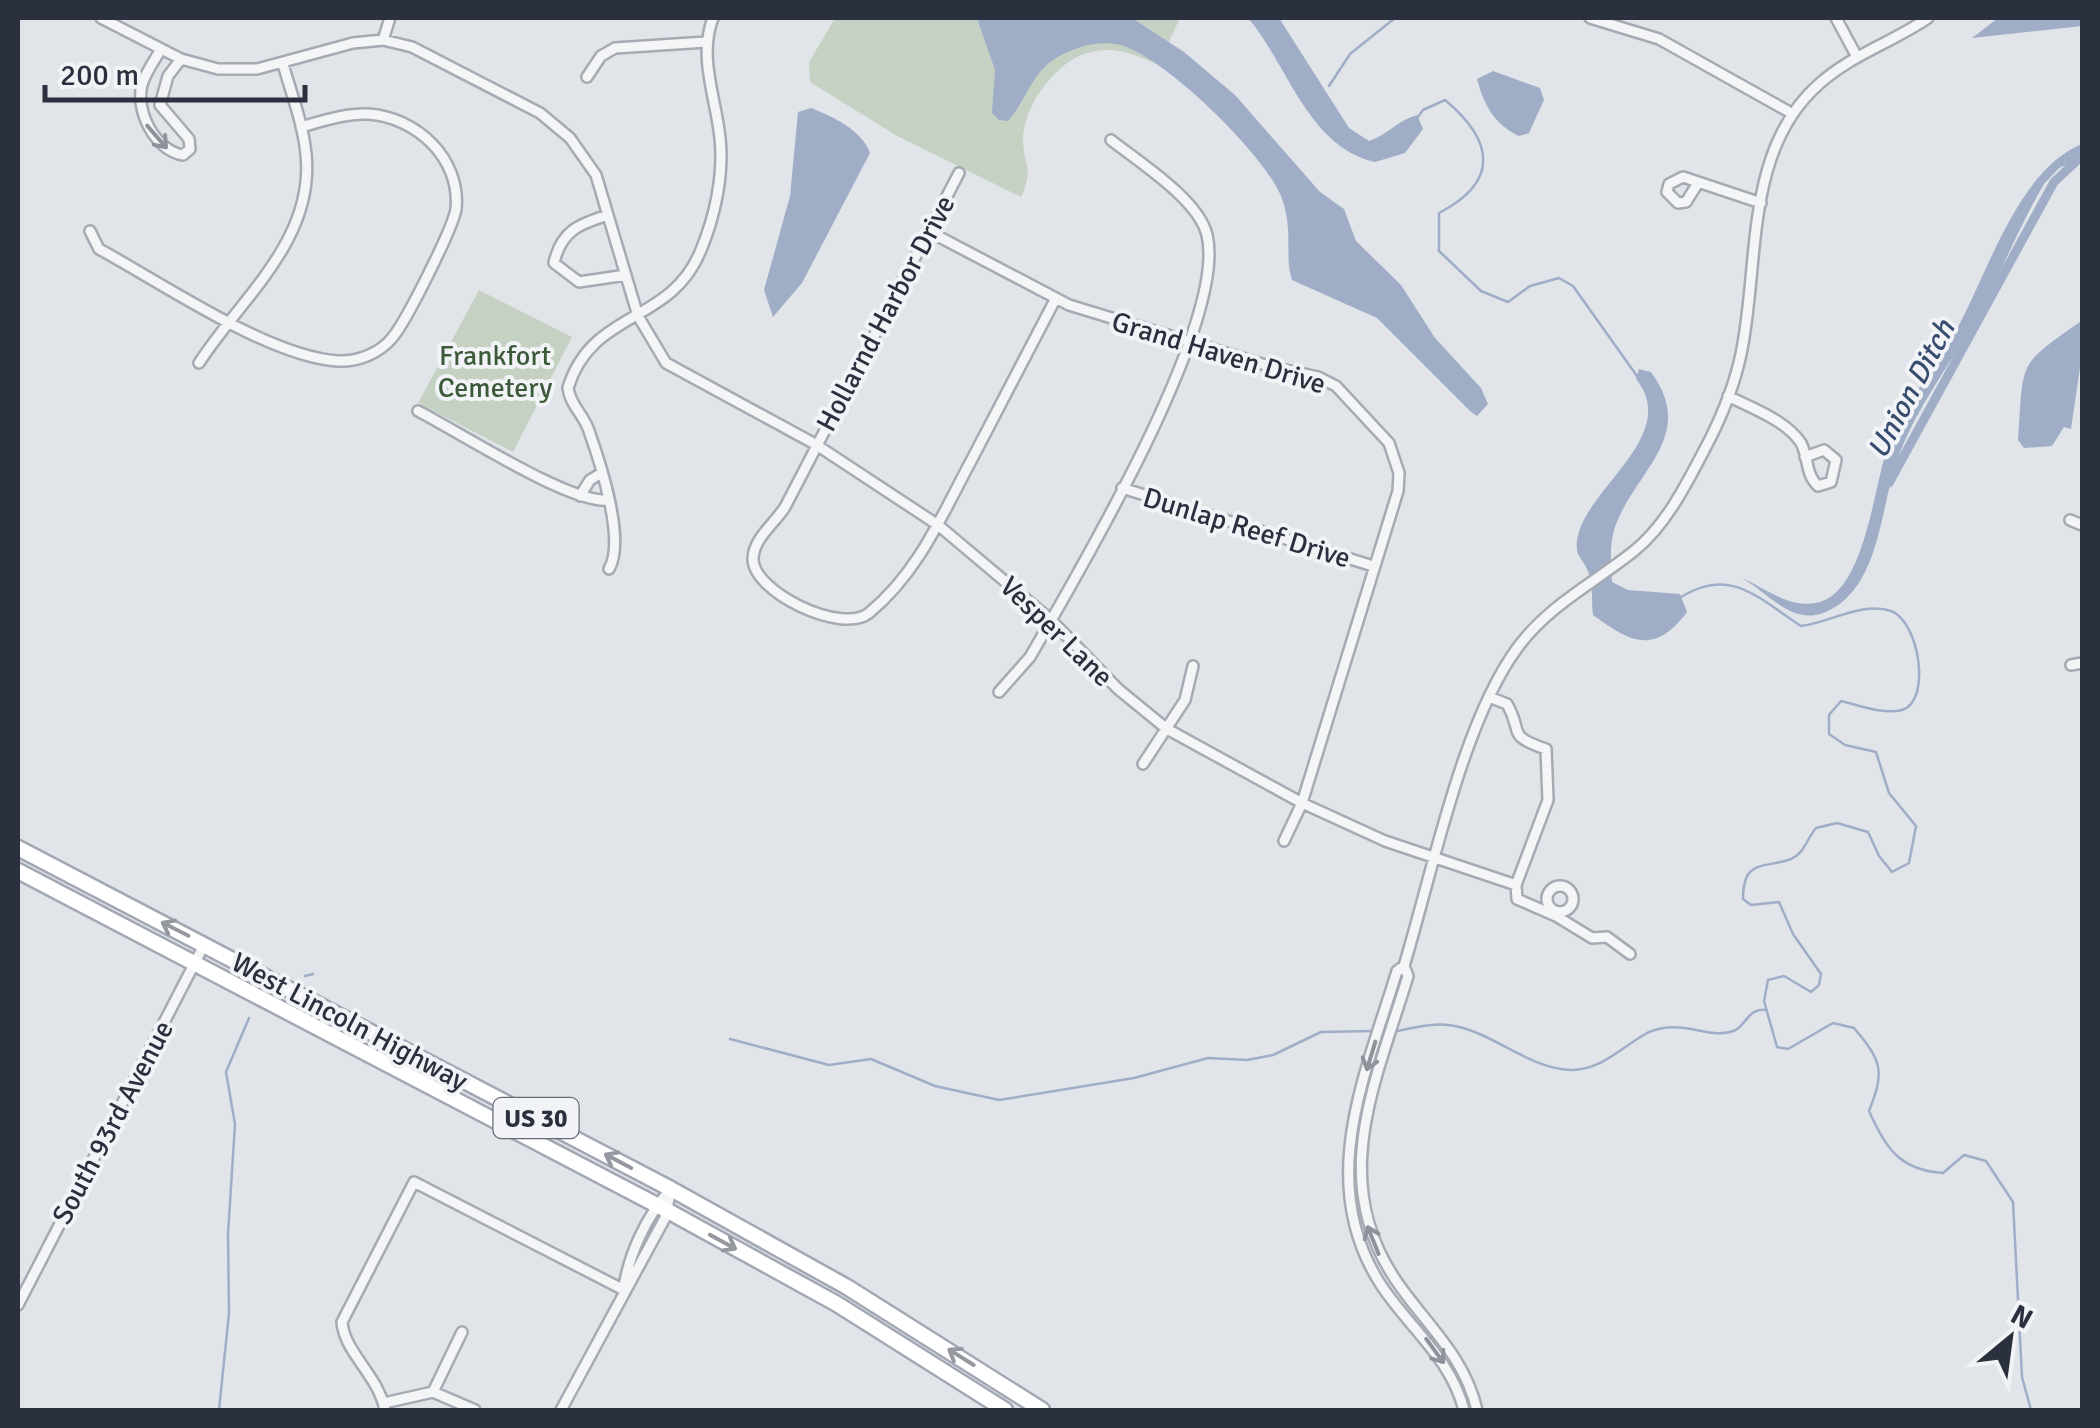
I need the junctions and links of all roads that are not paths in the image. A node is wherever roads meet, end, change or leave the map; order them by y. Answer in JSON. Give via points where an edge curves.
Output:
{"nodes":[{"id":1,"x":101,"y":18,"type":"edge"},
{"id":2,"x":390,"y":18,"type":"edge"},
{"id":3,"x":713,"y":18,"type":"edge"},
{"id":4,"x":1590,"y":18,"type":"edge"},
{"id":5,"x":1836,"y":18,"type":"edge"},
{"id":6,"x":1928,"y":18,"type":"edge"},
{"id":7,"x":1614,"y":22,"type":"edge"},
{"id":8,"x":383,"y":40,"type":"junction"},
{"id":9,"x":706,"y":42,"type":"junction"},
{"id":10,"x":161,"y":50,"type":"junction"},
{"id":11,"x":1857,"y":57,"type":"junction"},
{"id":12,"x":180,"y":59,"type":"junction"},
{"id":13,"x":282,"y":64,"type":"junction"},
{"id":14,"x":588,"y":76,"type":"dead end"},
{"id":15,"x":1794,"y":114,"type":"junction"},
{"id":16,"x":302,"y":127,"type":"junction"},
{"id":17,"x":1111,"y":140,"type":"dead end"},
{"id":18,"x":959,"y":173,"type":"dead end"},
{"id":19,"x":1698,"y":183,"type":"dead end"},
{"id":20,"x":1761,"y":203,"type":"junction"},
{"id":21,"x":608,"y":214,"type":"junction"},
{"id":22,"x":90,"y":231,"type":"dead end"},
{"id":23,"x":928,"y":231,"type":"junction"},
{"id":24,"x":626,"y":274,"type":"junction"},
{"id":25,"x":1056,"y":298,"type":"junction"},
{"id":26,"x":638,"y":316,"type":"junction"},
{"id":27,"x":228,"y":320,"type":"junction"},
{"id":28,"x":1188,"y":347,"type":"junction"},
{"id":29,"x":199,"y":363,"type":"dead end"},
{"id":30,"x":1728,"y":396,"type":"junction"},
{"id":31,"x":418,"y":411,"type":"dead end"},
{"id":32,"x":813,"y":448,"type":"junction"},
{"id":33,"x":1805,"y":457,"type":"dead end"},
{"id":34,"x":600,"y":474,"type":"junction"},
{"id":35,"x":1122,"y":488,"type":"junction"},
{"id":36,"x":580,"y":496,"type":"junction"},
{"id":37,"x":608,"y":500,"type":"junction"},
{"id":38,"x":2070,"y":520,"type":"dead end"},
{"id":39,"x":938,"y":525,"type":"junction"},
{"id":40,"x":2082,"y":525,"type":"edge"},
{"id":41,"x":1372,"y":566,"type":"junction"},
{"id":42,"x":609,"y":569,"type":"dead end"},
{"id":43,"x":1051,"y":620,"type":"junction"},
{"id":44,"x":1193,"y":666,"type":"dead end"},
{"id":45,"x":999,"y":692,"type":"dead end"},
{"id":46,"x":1488,"y":696,"type":"junction"},
{"id":47,"x":1167,"y":729,"type":"junction"},
{"id":48,"x":1143,"y":764,"type":"dead end"},
{"id":49,"x":1302,"y":803,"type":"junction"},
{"id":50,"x":1284,"y":841,"type":"dead end"},
{"id":51,"x":18,"y":848,"type":"edge"},
{"id":52,"x":1437,"y":857,"type":"junction"},
{"id":53,"x":18,"y":871,"type":"edge"},
{"id":54,"x":1516,"y":885,"type":"junction"},
{"id":55,"x":204,"y":944,"type":"junction"},
{"id":56,"x":1630,"y":954,"type":"dead end"},
{"id":57,"x":194,"y":963,"type":"junction"},
{"id":58,"x":1404,"y":966,"type":"junction"},
{"id":59,"x":671,"y":1189,"type":"junction"},
{"id":60,"x":662,"y":1208,"type":"junction"},
{"id":61,"x":624,"y":1290,"type":"junction"},
{"id":62,"x":18,"y":1304,"type":"edge"},
{"id":63,"x":462,"y":1332,"type":"dead end"},
{"id":64,"x":433,"y":1392,"type":"junction"},
{"id":65,"x":384,"y":1407,"type":"edge"},
{"id":66,"x":475,"y":1410,"type":"edge"},
{"id":67,"x":562,"y":1410,"type":"edge"},
{"id":68,"x":1005,"y":1410,"type":"edge"},
{"id":69,"x":1042,"y":1410,"type":"edge"},
{"id":70,"x":1464,"y":1410,"type":"edge"},
{"id":71,"x":1477,"y":1410,"type":"edge"}],
"edges":[{"from":1,"to":10,"type":"street"},
{"from":2,"to":8,"type":"street"},
{"from":3,"to":9,"type":"street"},
{"from":4,"to":7,"type":"street"},
{"from":5,"to":11,"type":"street"},
{"from":6,"to":11,"type":"street"},
{"from":7,"to":15,"type":"street","via":[[1660,39]]},
{"from":8,"to":13,"type":"street","via":[[352,42]]},
{"from":8,"to":21,"type":"street","name":"Vesper Lane","via":[[540,113],[570,138],[596,174]]},
{"from":9,"to":14,"type":"street","via":[[615,48]]},
{"from":9,"to":26,"type":"street","via":[[720,142],[712,219],[700,253],[671,296]]},
{"from":10,"to":12,"type":"street"},
{"from":10,"to":12,"type":"street","one_way":true,"via":[[142,85],[146,125],[172,154],[183,155],[189,139],[160,105]]},
{"from":11,"to":15,"type":"street","via":[[1817,85]]},
{"from":12,"to":13,"type":"street","via":[[218,70]]},
{"from":13,"to":16,"type":"street"},
{"from":15,"to":20,"type":"street","via":[[1770,162]]},
{"from":16,"to":27,"type":"street","via":[[303,205],[278,260]]},
{"from":16,"to":27,"type":"street","via":[[369,114],[404,124],[446,160],[455,215],[392,338],[368,357],[340,362],[293,352]]},
{"from":17,"to":28,"type":"street","via":[[1178,193],[1206,230],[1211,262]]},
{"from":18,"to":23,"type":"street","name":"Hollarnd Harbor Drive"},
{"from":19,"to":20,"type":"street"},
{"from":20,"to":30,"type":"street","via":[[1741,354]]},
{"from":21,"to":24,"type":"street","name":"Vesper Lane"},
{"from":21,"to":24,"type":"street","via":[[575,226],[563,237],[554,263],[578,282]]},
{"from":22,"to":27,"type":"street","via":[[100,248]]},
{"from":23,"to":25,"type":"street","name":"Grand Haven Drive"},
{"from":23,"to":32,"type":"street","name":"Hollarnd Harbor Drive"},
{"from":24,"to":26,"type":"street","name":"Vesper Lane"},
{"from":25,"to":28,"type":"street","name":"Grand Haven Drive"},
{"from":25,"to":39,"type":"street"},
{"from":26,"to":32,"type":"street","name":"Vesper Lane","via":[[666,363]]},
{"from":26,"to":34,"type":"street","via":[[603,332],[568,388],[589,429]]},
{"from":27,"to":29,"type":"street"},
{"from":28,"to":35,"type":"street"},
{"from":28,"to":41,"type":"street","name":"Grand Haven Drive","via":[[1318,377],[1336,386],[1389,443],[1398,491]]},
{"from":30,"to":33,"type":"street","via":[[1792,432]]},
{"from":30,"to":46,"type":"street","via":[[1666,514],[1633,552],[1534,628]]},
{"from":31,"to":36,"type":"street"},
{"from":32,"to":39,"type":"street","name":"Vesper Lane"},
{"from":32,"to":39,"type":"street","name":"Hollarnd Harbor Drive","via":[[785,507],[756,546],[754,569],[769,588],[832,620],[856,620],[918,560]]},
{"from":34,"to":36,"type":"street"},
{"from":34,"to":37,"type":"street"},
{"from":35,"to":41,"type":"street","name":"Dunlap Reef Drive"},
{"from":35,"to":43,"type":"street"},
{"from":36,"to":37,"type":"street"},
{"from":37,"to":42,"type":"street","via":[[616,553]]},
{"from":38,"to":40,"type":"street"},
{"from":39,"to":43,"type":"street","name":"Vesper Lane"},
{"from":41,"to":49,"type":"street","name":"Grand Haven Drive"},
{"from":43,"to":45,"type":"street"},
{"from":43,"to":47,"type":"street","name":"Vesper Lane"},
{"from":44,"to":47,"type":"street","via":[[1191,684]]},
{"from":46,"to":52,"type":"street"},
{"from":46,"to":54,"type":"street","via":[[1507,704],[1520,738],[1546,750],[1548,800]]},
{"from":47,"to":48,"type":"street"},
{"from":47,"to":49,"type":"street","name":"Vesper Lane"},
{"from":49,"to":50,"type":"street","name":"Grand Haven Drive"},
{"from":49,"to":52,"type":"street","name":"Vesper Lane"},
{"from":55,"to":51,"type":"main road","name":"West Lincoln Highway","number":"US 30","one_way":true},
{"from":52,"to":54,"type":"street","name":"Vesper Lane"},
{"from":52,"to":58,"type":"street"},
{"from":53,"to":57,"type":"main road","name":"West Lincoln Highway","number":"US 30"},
{"from":54,"to":56,"type":"street","via":[[1516,899],[1592,938],[1607,937]]},
{"from":55,"to":57,"type":"street","name":"South 93rd Avenue"},
{"from":59,"to":55,"type":"main road","name":"West Lincoln Highway","number":"US 30","one_way":true},
{"from":57,"to":60,"type":"main road","name":"West Lincoln Highway","number":"US 30"},
{"from":57,"to":62,"type":"street","name":"South 93rd Avenue"},
{"from":58,"to":70,"type":"street","one_way":true,"via":[[1396,971],[1353,1114],[1346,1194],[1364,1256],[1448,1370]]},
{"from":71,"to":58,"type":"street","one_way":true,"via":[[1457,1357],[1387,1269],[1360,1195],[1362,1136],[1408,976]]},
{"from":59,"to":60,"type":"street"},
{"from":69,"to":59,"type":"main road","name":"West Lincoln Highway","number":"US 30","one_way":true,"via":[[847,1286]]},
{"from":60,"to":61,"type":"street","via":[[627,1269]]},
{"from":60,"to":68,"type":"main road","name":"West Lincoln Highway","number":"US 30","one_way":true,"via":[[837,1304]]},
{"from":61,"to":65,"type":"street","via":[[414,1182],[342,1322]]},
{"from":61,"to":67,"type":"street"},
{"from":63,"to":64,"type":"street"},
{"from":64,"to":65,"type":"street"},
{"from":64,"to":66,"type":"street"}]}
